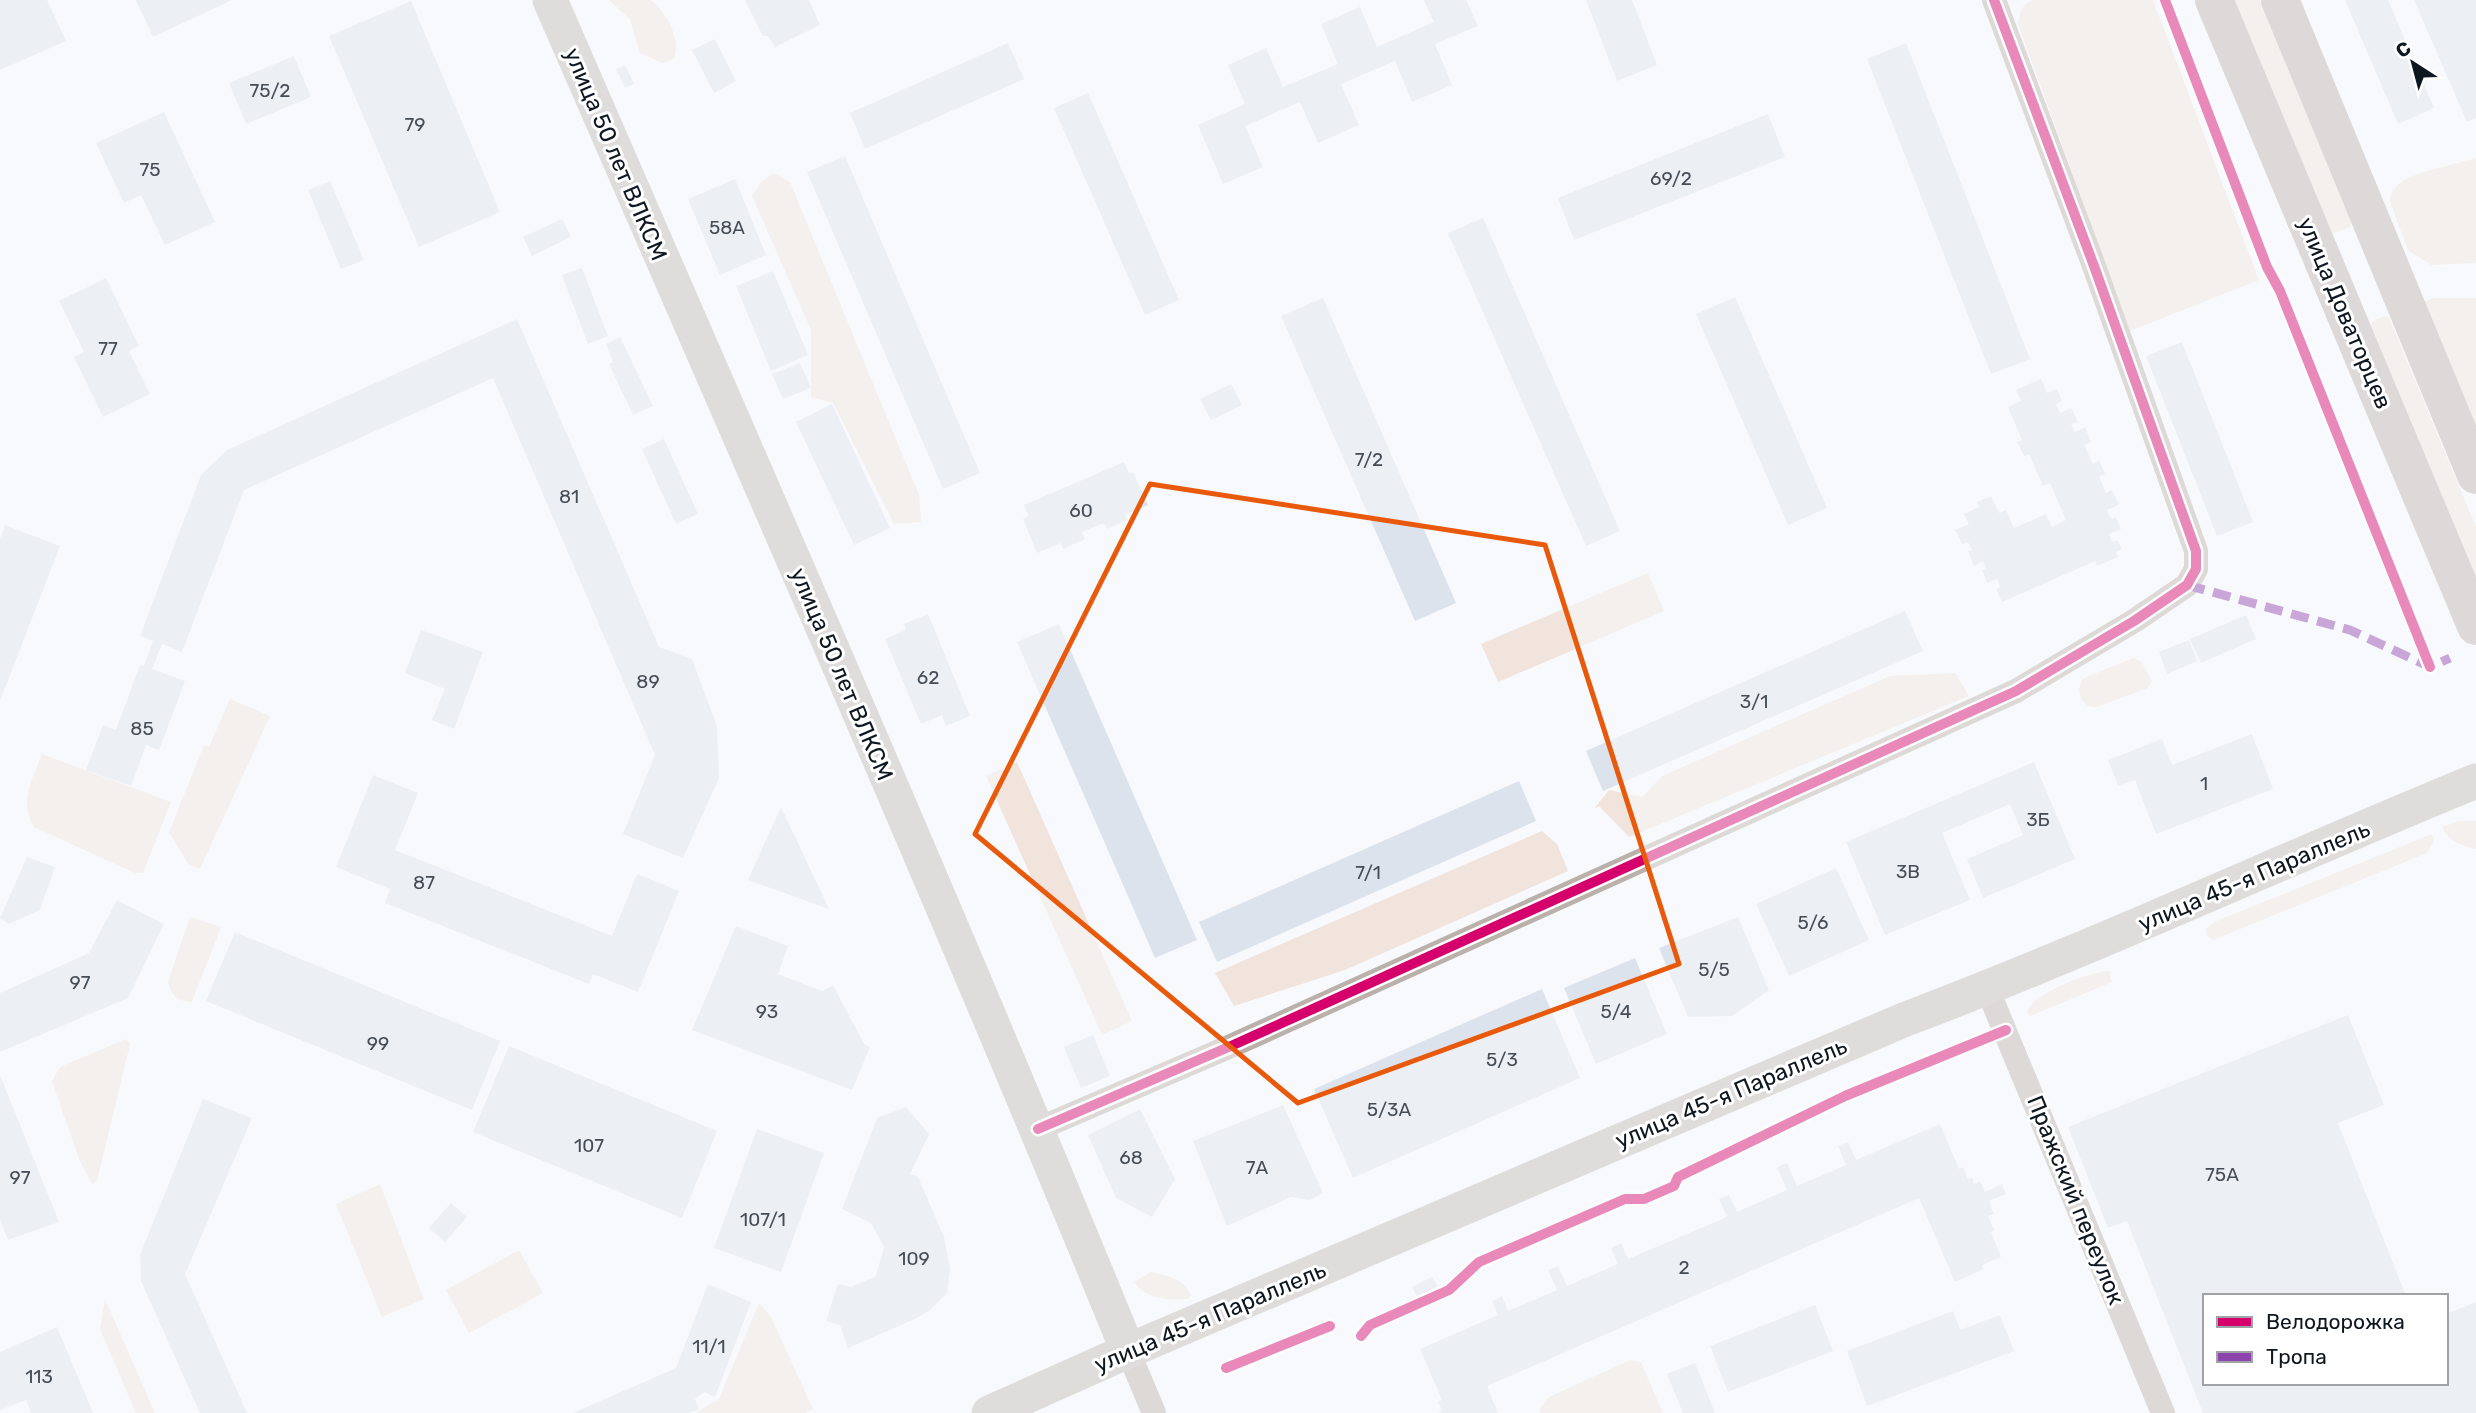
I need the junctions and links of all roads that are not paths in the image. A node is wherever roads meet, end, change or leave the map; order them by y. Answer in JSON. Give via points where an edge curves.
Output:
{"nodes":[{"id":1,"x":550,"y":0,"type":"edge"},
{"id":2,"x":1994,"y":0,"type":"edge"},
{"id":3,"x":2214,"y":0,"type":"edge"},
{"id":4,"x":2280,"y":0,"type":"edge"},
{"id":5,"x":2476,"y":475,"type":"edge"},
{"id":6,"x":2476,"y":626,"type":"edge"},
{"id":7,"x":2476,"y":781,"type":"edge"},
{"id":8,"x":1987,"y":988,"type":"junction"},
{"id":9,"x":1038,"y":1129,"type":"junction"},
{"id":10,"x":1128,"y":1351,"type":"junction"},
{"id":11,"x":989,"y":1413,"type":"edge"},
{"id":12,"x":1154,"y":1413,"type":"edge"},
{"id":13,"x":2163,"y":1413,"type":"edge"}],
"edges":[{"from":1,"to":9,"type":"main road","name":"улица 50 лет ВЛКСМ"},
{"from":2,"to":9,"type":"street","via":[[2196,551],[2196,569],[2187,585],[2016,691],[1244,1041]]},
{"from":3,"to":6,"type":"main road","name":"улица Доваторцев"},
{"from":4,"to":5,"type":"main road"},
{"from":7,"to":8,"type":"main road","name":"улица 45-я Параллель"},
{"from":8,"to":10,"type":"main road","name":"улица 45-я Параллель","via":[[1906,1018]]},
{"from":8,"to":13,"type":"street","name":"Пражский переулок"},
{"from":9,"to":10,"type":"main road","name":"улица 50 лет ВЛКСМ"},
{"from":10,"to":11,"type":"main road","name":"улица 45-я Параллель"},
{"from":10,"to":12,"type":"street"}]}
